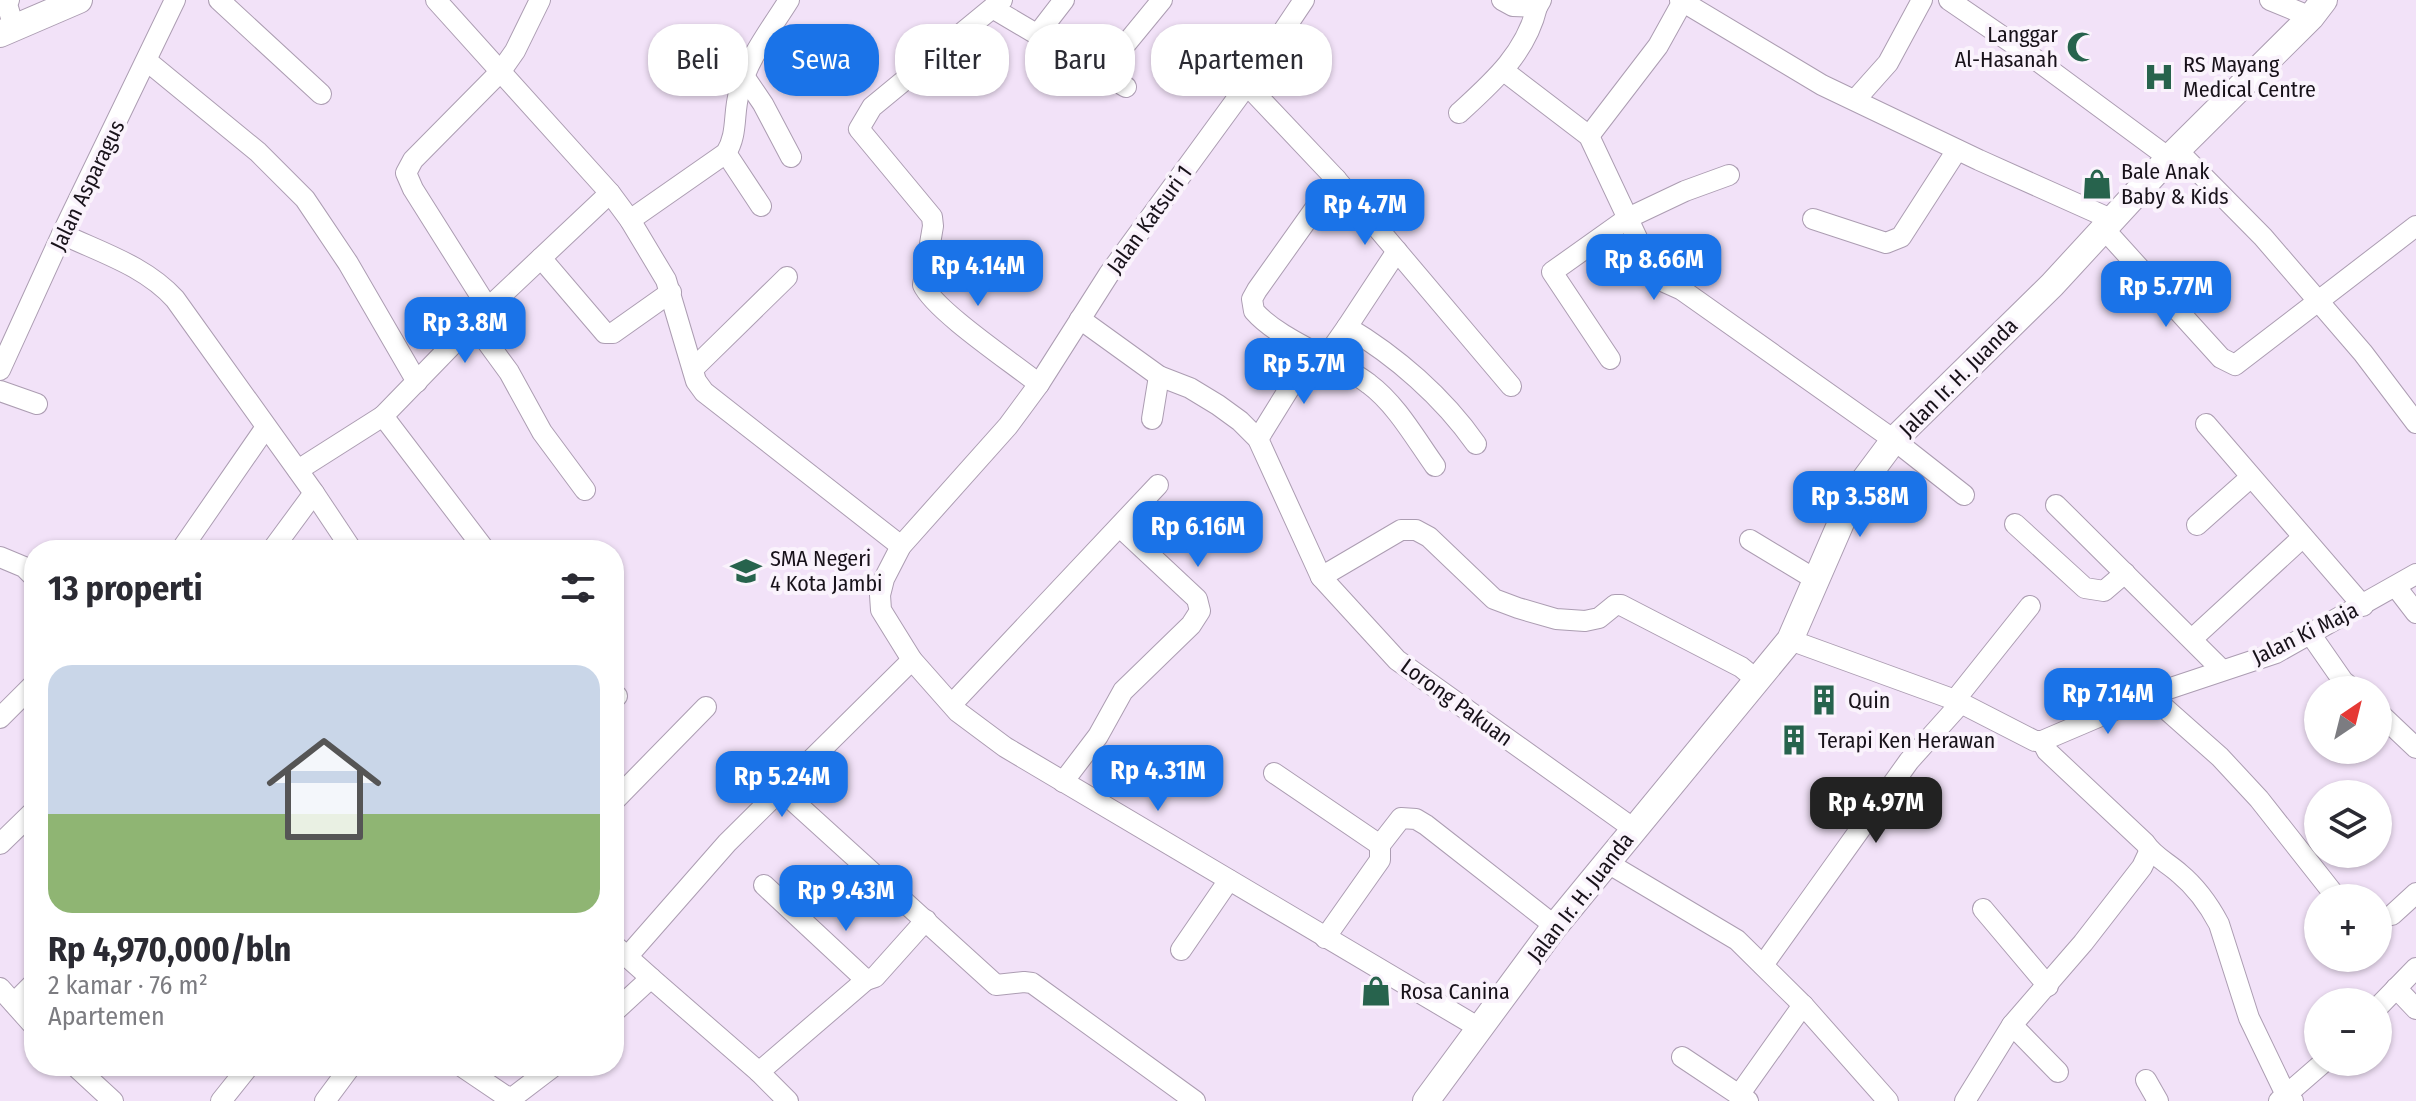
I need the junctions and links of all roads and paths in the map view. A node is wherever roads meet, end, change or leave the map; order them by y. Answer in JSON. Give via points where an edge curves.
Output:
{"nodes":[{"id":1,"x":79,"y":0,"type":"edge"},
{"id":2,"x":175,"y":0,"type":"edge"},
{"id":3,"x":219,"y":0,"type":"edge"},
{"id":4,"x":436,"y":0,"type":"edge"},
{"id":5,"x":540,"y":0,"type":"edge"},
{"id":6,"x":789,"y":0,"type":"edge"},
{"id":7,"x":1064,"y":0,"type":"edge"},
{"id":8,"x":1162,"y":0,"type":"edge"},
{"id":9,"x":1304,"y":0,"type":"edge"},
{"id":10,"x":1502,"y":0,"type":"edge"},
{"id":11,"x":1922,"y":0,"type":"edge"},
{"id":12,"x":1949,"y":0,"type":"edge"},
{"id":13,"x":2270,"y":0,"type":"edge"},
{"id":14,"x":1682,"y":1,"type":"edge"},
{"id":15,"x":1539,"y":4,"type":"edge"},
{"id":16,"x":998,"y":5,"type":"edge"},
{"id":17,"x":2317,"y":9,"type":"edge"},
{"id":18,"x":6,"y":13,"type":"edge"},
{"id":19,"x":1045,"y":24,"type":"edge"},
{"id":20,"x":1288,"y":24,"type":"edge"},
{"id":21,"x":1025,"y":26,"type":"edge"},
{"id":22,"x":1135,"y":33,"type":"edge"},
{"id":23,"x":147,"y":61,"type":"junction"},
{"id":24,"x":748,"y":69,"type":"edge"},
{"id":25,"x":501,"y":71,"type":"junction"},
{"id":26,"x":1504,"y":71,"type":"junction"},
{"id":27,"x":748,"y":82,"type":"edge"},
{"id":28,"x":321,"y":94,"type":"dead end"},
{"id":29,"x":739,"y":96,"type":"edge"},
{"id":30,"x":1239,"y":96,"type":"edge"},
{"id":31,"x":1257,"y":96,"type":"edge"},
{"id":32,"x":1855,"y":100,"type":"junction"},
{"id":33,"x":1459,"y":113,"type":"dead end"},
{"id":34,"x":1589,"y":136,"type":"junction"},
{"id":35,"x":1957,"y":150,"type":"junction"},
{"id":36,"x":726,"y":153,"type":"junction"},
{"id":37,"x":2173,"y":154,"type":"junction"},
{"id":38,"x":791,"y":157,"type":"dead end"},
{"id":39,"x":1729,"y":175,"type":"dead end"},
{"id":40,"x":1336,"y":179,"type":"junction"},
{"id":41,"x":610,"y":193,"type":"junction"},
{"id":42,"x":761,"y":206,"type":"dead end"},
{"id":43,"x":1628,"y":218,"type":"junction"},
{"id":44,"x":1813,"y":219,"type":"dead end"},
{"id":45,"x":630,"y":220,"type":"junction"},
{"id":46,"x":2109,"y":224,"type":"junction"},
{"id":47,"x":2416,"y":226,"type":"edge"},
{"id":48,"x":62,"y":234,"type":"junction"},
{"id":49,"x":1397,"y":251,"type":"junction"},
{"id":50,"x":541,"y":258,"type":"junction"},
{"id":51,"x":787,"y":277,"type":"dead end"},
{"id":52,"x":671,"y":292,"type":"junction"},
{"id":53,"x":2318,"y":303,"type":"junction"},
{"id":54,"x":481,"y":316,"type":"junction"},
{"id":55,"x":1080,"y":319,"type":"junction"},
{"id":56,"x":1347,"y":327,"type":"junction"},
{"id":57,"x":1318,"y":354,"type":"junction"},
{"id":58,"x":1610,"y":359,"type":"dead end"},
{"id":59,"x":693,"y":369,"type":"junction"},
{"id":60,"x":0,"y":370,"type":"edge"},
{"id":61,"x":1159,"y":376,"type":"junction"},
{"id":62,"x":417,"y":382,"type":"junction"},
{"id":63,"x":1039,"y":384,"type":"junction"},
{"id":64,"x":1511,"y":386,"type":"dead end"},
{"id":65,"x":0,"y":391,"type":"edge"},
{"id":66,"x":37,"y":404,"type":"dead end"},
{"id":67,"x":383,"y":416,"type":"junction"},
{"id":68,"x":1152,"y":419,"type":"dead end"},
{"id":69,"x":2416,"y":423,"type":"edge"},
{"id":70,"x":2206,"y":424,"type":"dead end"},
{"id":71,"x":266,"y":427,"type":"junction"},
{"id":72,"x":1258,"y":439,"type":"junction"},
{"id":73,"x":1894,"y":440,"type":"junction"},
{"id":74,"x":1476,"y":444,"type":"dead end"},
{"id":75,"x":1435,"y":466,"type":"dead end"},
{"id":76,"x":298,"y":470,"type":"junction"},
{"id":77,"x":2251,"y":477,"type":"junction"},
{"id":78,"x":1158,"y":485,"type":"dead end"},
{"id":79,"x":585,"y":490,"type":"dead end"},
{"id":80,"x":314,"y":493,"type":"junction"},
{"id":81,"x":1964,"y":495,"type":"dead end"},
{"id":82,"x":2056,"y":505,"type":"dead end"},
{"id":83,"x":2015,"y":524,"type":"dead end"},
{"id":84,"x":2197,"y":525,"type":"dead end"},
{"id":85,"x":1121,"y":528,"type":"junction"},
{"id":86,"x":2303,"y":537,"type":"junction"},
{"id":87,"x":188,"y":540,"type":"edge"},
{"id":88,"x":279,"y":540,"type":"edge"},
{"id":89,"x":345,"y":540,"type":"edge"},
{"id":90,"x":477,"y":540,"type":"edge"},
{"id":91,"x":1750,"y":540,"type":"dead end"},
{"id":92,"x":901,"y":546,"type":"junction"},
{"id":93,"x":0,"y":557,"type":"edge"},
{"id":94,"x":24,"y":567,"type":"edge"},
{"id":95,"x":2125,"y":573,"type":"junction"},
{"id":96,"x":2416,"y":574,"type":"edge"},
{"id":97,"x":1321,"y":577,"type":"junction"},
{"id":98,"x":1818,"y":581,"type":"junction"},
{"id":99,"x":2396,"y":587,"type":"junction"},
{"id":100,"x":2030,"y":606,"type":"dead end"},
{"id":101,"x":2363,"y":606,"type":"junction"},
{"id":102,"x":2416,"y":613,"type":"edge"},
{"id":103,"x":2311,"y":635,"type":"junction"},
{"id":104,"x":2192,"y":639,"type":"junction"},
{"id":105,"x":1790,"y":640,"type":"junction"},
{"id":106,"x":912,"y":660,"type":"junction"},
{"id":107,"x":2222,"y":670,"type":"junction"},
{"id":108,"x":2340,"y":676,"type":"edge"},
{"id":109,"x":1758,"y":681,"type":"junction"},
{"id":110,"x":24,"y":694,"type":"edge"},
{"id":111,"x":2150,"y":695,"type":"junction"},
{"id":112,"x":1958,"y":702,"type":"junction"},
{"id":113,"x":952,"y":704,"type":"junction"},
{"id":114,"x":706,"y":707,"type":"dead end"},
{"id":115,"x":0,"y":718,"type":"edge"},
{"id":116,"x":2392,"y":725,"type":"edge"},
{"id":117,"x":2042,"y":741,"type":"junction"},
{"id":118,"x":2416,"y":748,"type":"edge"},
{"id":119,"x":1274,"y":773,"type":"dead end"},
{"id":120,"x":1063,"y":782,"type":"junction"},
{"id":121,"x":780,"y":789,"type":"junction"},
{"id":122,"x":624,"y":791,"type":"edge"},
{"id":123,"x":24,"y":821,"type":"edge"},
{"id":124,"x":1634,"y":829,"type":"junction"},
{"id":125,"x":0,"y":844,"type":"edge"},
{"id":126,"x":1380,"y":845,"type":"junction"},
{"id":127,"x":2150,"y":850,"type":"junction"},
{"id":128,"x":1606,"y":862,"type":"junction"},
{"id":129,"x":1229,"y":880,"type":"junction"},
{"id":130,"x":2326,"y":884,"type":"edge"},
{"id":131,"x":764,"y":885,"type":"dead end"},
{"id":132,"x":2416,"y":893,"type":"edge"},
{"id":133,"x":1983,"y":909,"type":"dead end"},
{"id":134,"x":2392,"y":915,"type":"dead end"},
{"id":135,"x":926,"y":920,"type":"junction"},
{"id":136,"x":1555,"y":926,"type":"junction"},
{"id":137,"x":1325,"y":938,"type":"junction"},
{"id":138,"x":624,"y":948,"type":"edge"},
{"id":139,"x":1181,"y":950,"type":"dead end"},
{"id":140,"x":624,"y":954,"type":"edge"},
{"id":141,"x":1763,"y":965,"type":"junction"},
{"id":142,"x":2416,"y":968,"type":"edge"},
{"id":143,"x":651,"y":978,"type":"junction"},
{"id":144,"x":866,"y":980,"type":"junction"},
{"id":145,"x":2048,"y":986,"type":"junction"},
{"id":146,"x":2396,"y":988,"type":"junction"},
{"id":147,"x":2392,"y":992,"type":"edge"},
{"id":148,"x":7,"y":995,"type":"edge"},
{"id":149,"x":624,"y":1003,"type":"edge"},
{"id":150,"x":1803,"y":1005,"type":"junction"},
{"id":151,"x":2416,"y":1009,"type":"edge"},
{"id":152,"x":24,"y":1015,"type":"edge"},
{"id":153,"x":2012,"y":1025,"type":"junction"},
{"id":154,"x":1481,"y":1029,"type":"junction"},
{"id":155,"x":1682,"y":1057,"type":"dead end"},
{"id":156,"x":759,"y":1072,"type":"junction"},
{"id":157,"x":2058,"y":1072,"type":"dead end"},
{"id":158,"x":86,"y":1076,"type":"edge"},
{"id":159,"x":241,"y":1076,"type":"edge"},
{"id":160,"x":344,"y":1076,"type":"edge"},
{"id":161,"x":474,"y":1076,"type":"edge"},
{"id":162,"x":542,"y":1076,"type":"edge"},
{"id":163,"x":2310,"y":1076,"type":"edge"},
{"id":164,"x":2146,"y":1080,"type":"dead end"},
{"id":165,"x":501,"y":1098,"type":"edge"},
{"id":166,"x":1743,"y":1098,"type":"edge"},
{"id":167,"x":2286,"y":1099,"type":"edge"},
{"id":168,"x":113,"y":1101,"type":"edge"},
{"id":169,"x":221,"y":1101,"type":"edge"},
{"id":170,"x":325,"y":1101,"type":"edge"},
{"id":171,"x":788,"y":1101,"type":"edge"},
{"id":172,"x":1195,"y":1101,"type":"edge"},
{"id":173,"x":1426,"y":1101,"type":"edge"},
{"id":174,"x":1888,"y":1101,"type":"edge"},
{"id":175,"x":1965,"y":1101,"type":"edge"},
{"id":176,"x":2158,"y":1101,"type":"edge"}],
"edges":[{"from":1,"to":18,"type":"main road"},
{"from":2,"to":23,"type":"street","name":"Jalan Asparagus"},
{"from":3,"to":28,"type":"street"},
{"from":4,"to":25,"type":"street"},
{"from":5,"to":25,"type":"street"},
{"from":6,"to":24,"type":"street"},
{"from":7,"to":19,"type":"street"},
{"from":8,"to":22,"type":"street"},
{"from":9,"to":20,"type":"street","name":"Jalan Katsuri 1"},
{"from":10,"to":15,"type":"street","via":[[1523,8]]},
{"from":11,"to":32,"type":"street","via":[[1888,63]]},
{"from":12,"to":37,"type":"street"},
{"from":13,"to":17,"type":"street"},
{"from":14,"to":32,"type":"street"},
{"from":14,"to":34,"type":"street","via":[[1658,46]]},
{"from":15,"to":26,"type":"street","via":[[1532,27]]},
{"from":16,"to":21,"type":"street"},
{"from":16,"to":63,"type":"street","via":[[872,107],[859,129],[933,221],[923,285],[927,292]]},
{"from":17,"to":37,"type":"main road","name":"Jalan Ir. H. Juanda"},
{"from":23,"to":48,"type":"street","name":"Jalan Asparagus"},
{"from":23,"to":62,"type":"street","via":[[258,152],[305,199]]},
{"from":25,"to":41,"type":"street"},
{"from":25,"to":54,"type":"street","via":[[406,173]]},
{"from":26,"to":33,"type":"street"},
{"from":26,"to":34,"type":"street"},
{"from":27,"to":38,"type":"street"},
{"from":29,"to":36,"type":"street"},
{"from":30,"to":55,"type":"street","name":"Jalan Katsuri 1"},
{"from":31,"to":40,"type":"street"},
{"from":32,"to":35,"type":"street"},
{"from":34,"to":43,"type":"street"},
{"from":35,"to":44,"type":"street","via":[[1901,237],[1892,242]]},
{"from":35,"to":46,"type":"street"},
{"from":36,"to":42,"type":"street"},
{"from":36,"to":45,"type":"street"},
{"from":37,"to":46,"type":"main road","name":"Jalan Ir. H. Juanda"},
{"from":37,"to":53,"type":"street","via":[[2263,237]]},
{"from":39,"to":43,"type":"street"},
{"from":40,"to":49,"type":"street"},
{"from":40,"to":57,"type":"street","via":[[1252,299],[1259,317]]},
{"from":41,"to":45,"type":"street"},
{"from":41,"to":50,"type":"street"},
{"from":43,"to":58,"type":"street","via":[[1552,272]]},
{"from":43,"to":73,"type":"street","via":[[1662,281]]},
{"from":45,"to":52,"type":"street"},
{"from":46,"to":53,"type":"street","via":[[2231,365]]},
{"from":46,"to":73,"type":"main road","name":"Jalan Ir. H. Juanda"},
{"from":47,"to":53,"type":"street"},
{"from":48,"to":60,"type":"street","name":"Jalan Asparagus"},
{"from":48,"to":71,"type":"street","via":[[162,285]]},
{"from":49,"to":56,"type":"street"},
{"from":49,"to":64,"type":"street"},
{"from":50,"to":52,"type":"street","via":[[605,333],[613,333]]},
{"from":50,"to":54,"type":"street"},
{"from":51,"to":59,"type":"street"},
{"from":52,"to":59,"type":"street"},
{"from":53,"to":69,"type":"street"},
{"from":54,"to":62,"type":"street"},
{"from":54,"to":79,"type":"street","via":[[542,432]]},
{"from":55,"to":61,"type":"street","name":"Lorong Pakuan"},
{"from":55,"to":63,"type":"street","name":"Jalan Katsuri 1"},
{"from":56,"to":57,"type":"street"},
{"from":56,"to":74,"type":"street","via":[[1445,405]]},
{"from":57,"to":72,"type":"street","via":[[1297,376]]},
{"from":57,"to":75,"type":"street","via":[[1385,398]]},
{"from":59,"to":92,"type":"street","via":[[696,381],[717,404]]},
{"from":61,"to":68,"type":"street"},
{"from":61,"to":72,"type":"street","name":"Lorong Pakuan","via":[[1218,405]]},
{"from":62,"to":67,"type":"street"},
{"from":63,"to":92,"type":"street","name":"Jalan Katsuri 1"},
{"from":65,"to":66,"type":"street"},
{"from":67,"to":76,"type":"street"},
{"from":67,"to":90,"type":"street"},
{"from":70,"to":77,"type":"street"},
{"from":71,"to":76,"type":"street"},
{"from":71,"to":87,"type":"street"},
{"from":72,"to":97,"type":"street","name":"Lorong Pakuan"},
{"from":73,"to":81,"type":"street"},
{"from":73,"to":98,"type":"main road","name":"Jalan Ir. H. Juanda","via":[[1853,495]]},
{"from":76,"to":80,"type":"street"},
{"from":77,"to":84,"type":"street"},
{"from":77,"to":86,"type":"street"},
{"from":78,"to":85,"type":"street"},
{"from":80,"to":88,"type":"street"},
{"from":80,"to":89,"type":"street"},
{"from":82,"to":95,"type":"street"},
{"from":83,"to":95,"type":"street","via":[[2085,588],[2104,591]]},
{"from":85,"to":113,"type":"street"},
{"from":85,"to":120,"type":"street","via":[[1197,599],[1200,611],[1123,691]]},
{"from":86,"to":101,"type":"street"},
{"from":86,"to":104,"type":"street"},
{"from":91,"to":98,"type":"street"},
{"from":92,"to":106,"type":"street","via":[[884,579],[881,610]]},
{"from":93,"to":94,"type":"street"},
{"from":95,"to":104,"type":"street"},
{"from":96,"to":99,"type":"street","name":"Jalan Ki Maja"},
{"from":97,"to":109,"type":"street","via":[[1401,530],[1416,530],[1494,599],[1556,619],[1585,621],[1621,605]]},
{"from":97,"to":124,"type":"street","name":"Lorong Pakuan","via":[[1404,666]]},
{"from":98,"to":105,"type":"main road","name":"Jalan Ir. H. Juanda"},
{"from":99,"to":101,"type":"street","name":"Jalan Ki Maja"},
{"from":99,"to":102,"type":"street"},
{"from":100,"to":112,"type":"street"},
{"from":101,"to":103,"type":"street","name":"Jalan Ki Maja"},
{"from":103,"to":107,"type":"street","name":"Jalan Ki Maja"},
{"from":103,"to":108,"type":"street"},
{"from":104,"to":107,"type":"street"},
{"from":105,"to":109,"type":"main road","name":"Jalan Ir. H. Juanda"},
{"from":105,"to":112,"type":"street"},
{"from":106,"to":113,"type":"street"},
{"from":106,"to":121,"type":"street"},
{"from":107,"to":111,"type":"street","name":"Jalan Ki Maja"},
{"from":109,"to":124,"type":"main road","name":"Jalan Ir. H. Juanda"},
{"from":110,"to":115,"type":"street"},
{"from":111,"to":117,"type":"street","name":"Jalan Ki Maja"},
{"from":111,"to":130,"type":"street","via":[[2230,767]]},
{"from":112,"to":117,"type":"street"},
{"from":112,"to":141,"type":"street","via":[[1909,761]]},
{"from":113,"to":120,"type":"street","via":[[1005,747]]},
{"from":114,"to":122,"type":"street"},
{"from":116,"to":118,"type":"street"},
{"from":117,"to":127,"type":"street"},
{"from":119,"to":126,"type":"street"},
{"from":120,"to":129,"type":"street"},
{"from":121,"to":135,"type":"street"},
{"from":121,"to":138,"type":"street"},
{"from":123,"to":125,"type":"street"},
{"from":124,"to":128,"type":"main road","name":"Jalan Ir. H. Juanda"},
{"from":126,"to":136,"type":"street","via":[[1401,818],[1416,819]]},
{"from":126,"to":137,"type":"street","via":[[1380,860]]},
{"from":127,"to":145,"type":"street"},
{"from":127,"to":167,"type":"street","via":[[2182,874],[2219,924],[2249,1018]]},
{"from":128,"to":136,"type":"main road","name":"Jalan Ir. H. Juanda"},
{"from":128,"to":141,"type":"street","via":[[1737,940]]},
{"from":129,"to":137,"type":"street"},
{"from":129,"to":139,"type":"street"},
{"from":131,"to":144,"type":"street"},
{"from":132,"to":134,"type":"street"},
{"from":133,"to":145,"type":"street"},
{"from":135,"to":144,"type":"street","via":[[875,977]]},
{"from":135,"to":172,"type":"street","via":[[996,985],[1032,983]]},
{"from":136,"to":154,"type":"main road","name":"Jalan Ir. H. Juanda"},
{"from":137,"to":154,"type":"street"},
{"from":140,"to":143,"type":"street"},
{"from":141,"to":150,"type":"street"},
{"from":142,"to":146,"type":"street"},
{"from":143,"to":149,"type":"street"},
{"from":143,"to":156,"type":"street"},
{"from":144,"to":156,"type":"street"},
{"from":145,"to":153,"type":"street"},
{"from":146,"to":147,"type":"street"},
{"from":146,"to":151,"type":"street"},
{"from":148,"to":152,"type":"street"},
{"from":150,"to":166,"type":"street"},
{"from":150,"to":174,"type":"street"},
{"from":153,"to":157,"type":"street"},
{"from":153,"to":175,"type":"street"},
{"from":154,"to":173,"type":"main road","name":"Jalan Ir. H. Juanda"},
{"from":155,"to":166,"type":"street"},
{"from":156,"to":171,"type":"street"},
{"from":158,"to":168,"type":"street"},
{"from":159,"to":169,"type":"street"},
{"from":160,"to":170,"type":"street"},
{"from":161,"to":165,"type":"street"},
{"from":162,"to":165,"type":"street","via":[[516,1097]]},
{"from":163,"to":167,"type":"street"},
{"from":164,"to":176,"type":"street"}]}
